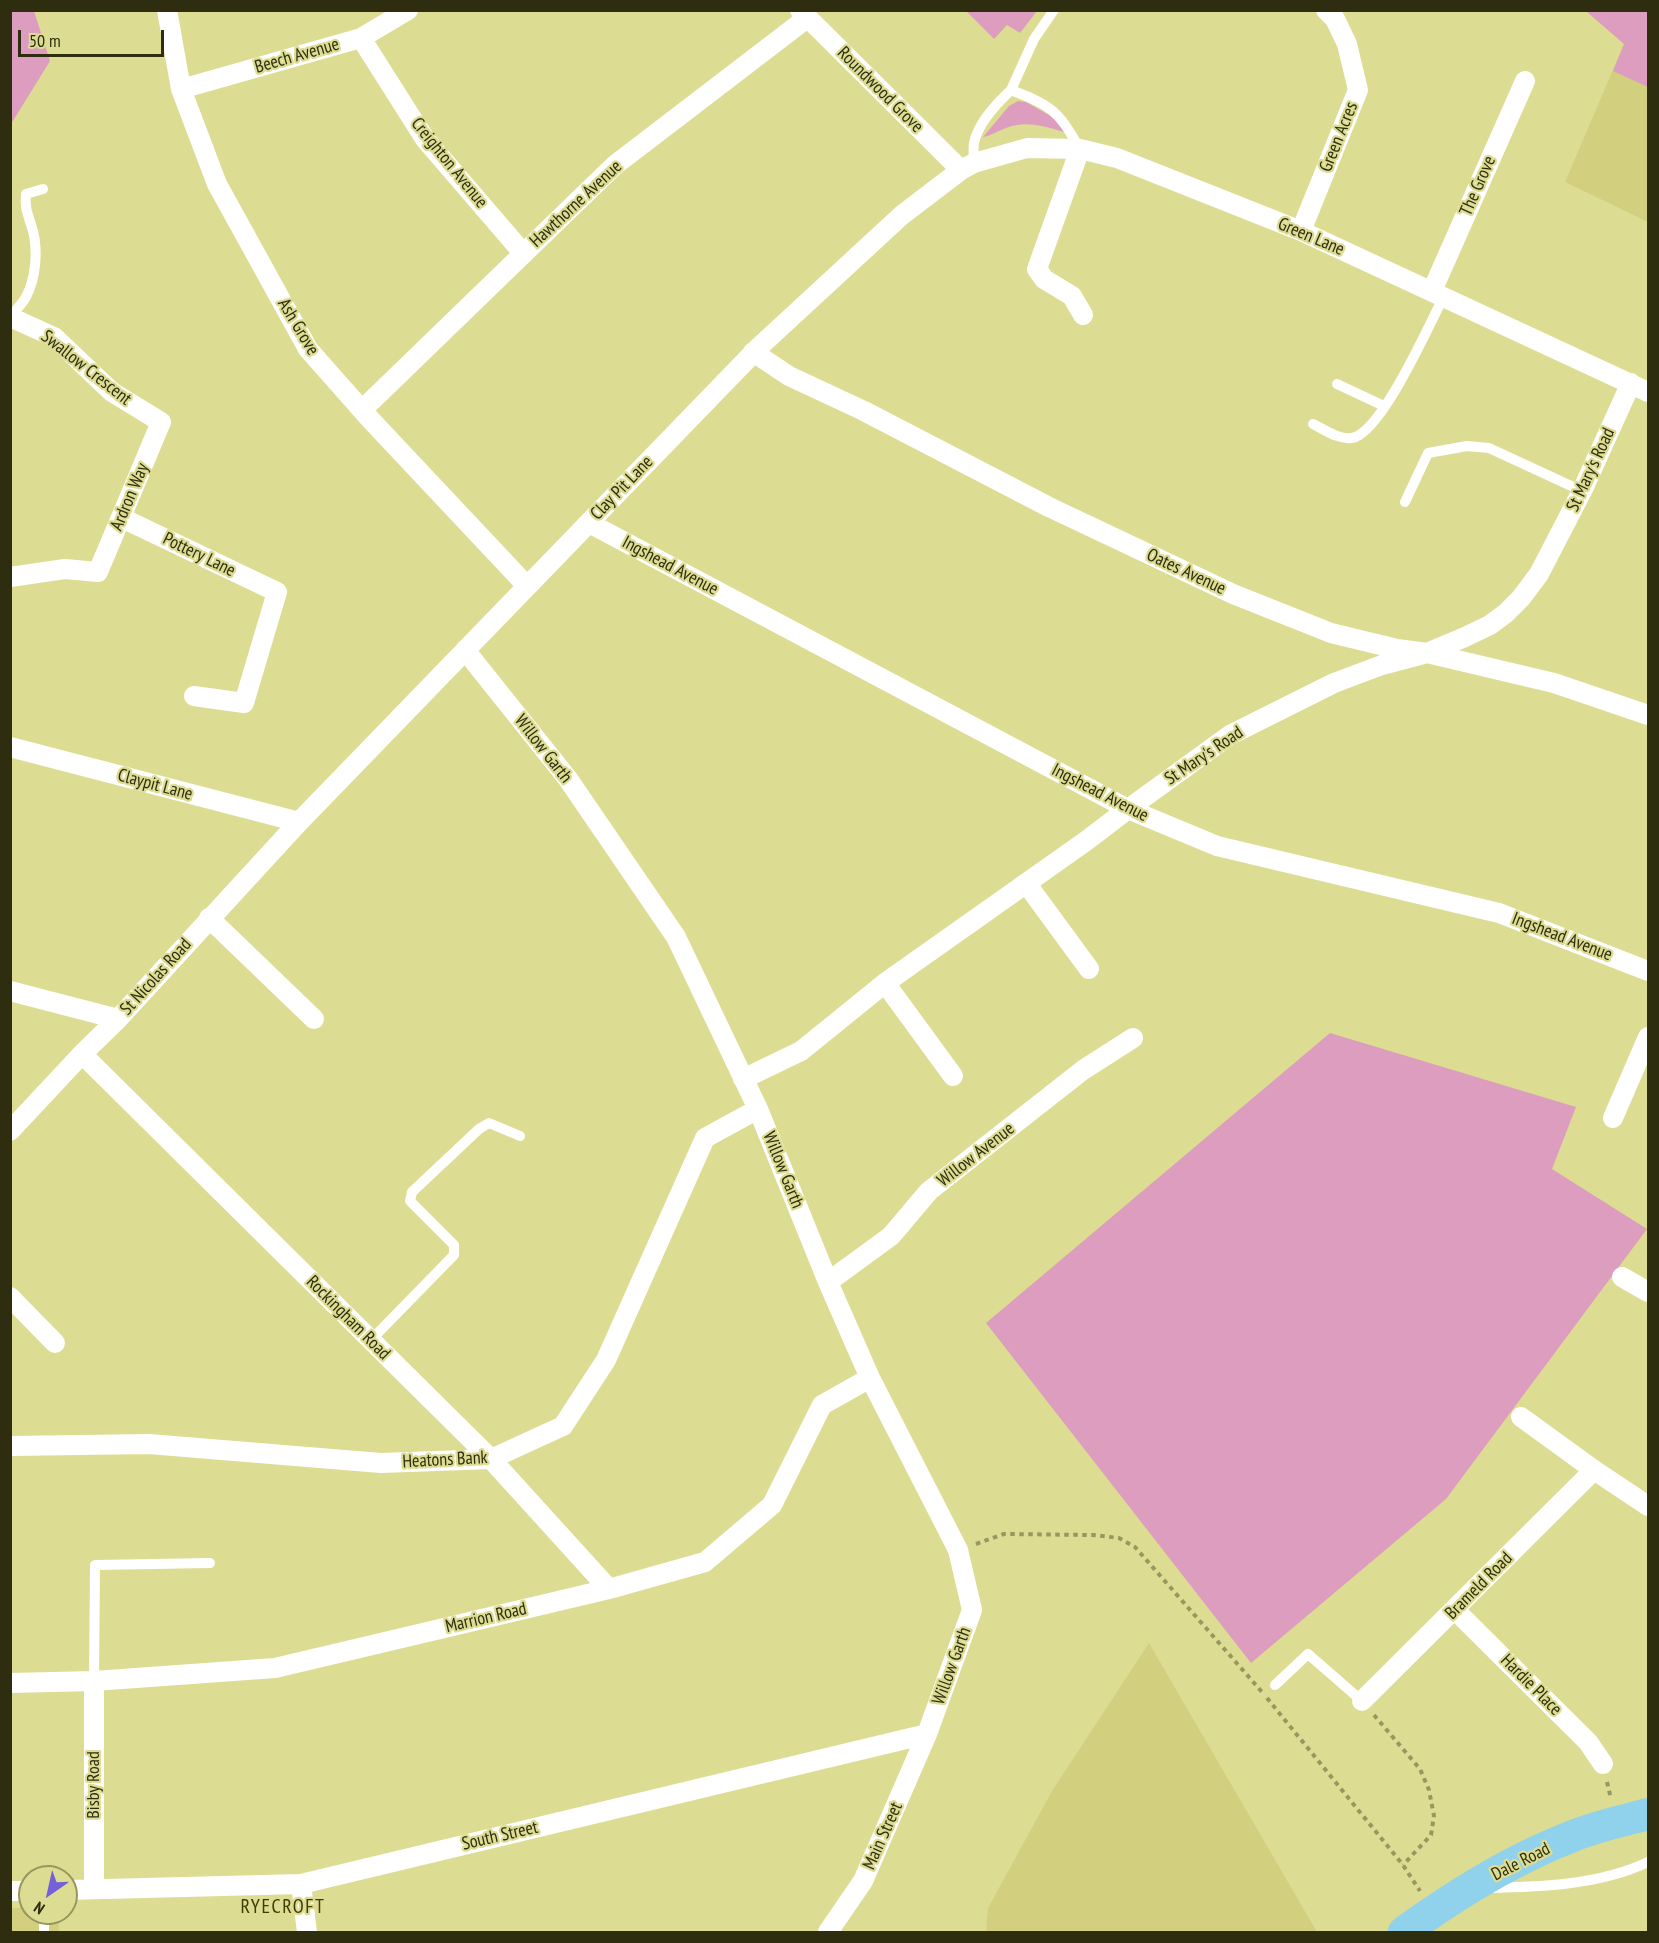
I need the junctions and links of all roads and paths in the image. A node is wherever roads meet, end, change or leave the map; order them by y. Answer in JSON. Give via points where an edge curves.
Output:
{"nodes":[{"id":1,"x":167,"y":10,"type":"edge"},
{"id":2,"x":408,"y":10,"type":"edge"},
{"id":3,"x":1054,"y":10,"type":"edge"},
{"id":4,"x":1326,"y":10,"type":"edge"},
{"id":5,"x":803,"y":14,"type":"edge"},
{"id":6,"x":361,"y":38,"type":"junction"},
{"id":7,"x":1525,"y":81,"type":"dead end"},
{"id":8,"x":181,"y":89,"type":"junction"},
{"id":9,"x":1011,"y":90,"type":"junction"},
{"id":10,"x":1080,"y":149,"type":"junction"},
{"id":11,"x":967,"y":167,"type":"junction"},
{"id":12,"x":43,"y":189,"type":"dead end"},
{"id":13,"x":1301,"y":231,"type":"junction"},
{"id":14,"x":523,"y":254,"type":"junction"},
{"id":15,"x":1438,"y":293,"type":"junction"},
{"id":16,"x":1083,"y":315,"type":"dead end"},
{"id":17,"x":11,"y":316,"type":"edge"},
{"id":18,"x":753,"y":352,"type":"junction"},
{"id":19,"x":1337,"y":384,"type":"dead end"},
{"id":20,"x":1640,"y":388,"type":"edge"},
{"id":21,"x":1384,"y":406,"type":"junction"},
{"id":22,"x":362,"y":410,"type":"junction"},
{"id":23,"x":161,"y":422,"type":"joint"},
{"id":24,"x":1313,"y":424,"type":"dead end"},
{"id":25,"x":1582,"y":491,"type":"junction"},
{"id":26,"x":1405,"y":502,"type":"dead end"},
{"id":27,"x":122,"y":518,"type":"junction"},
{"id":28,"x":589,"y":523,"type":"junction"},
{"id":29,"x":10,"y":577,"type":"edge"},
{"id":30,"x":528,"y":586,"type":"junction"},
{"id":31,"x":465,"y":650,"type":"junction"},
{"id":32,"x":1427,"y":653,"type":"junction"},
{"id":33,"x":194,"y":696,"type":"dead end"},
{"id":34,"x":1648,"y":715,"type":"edge"},
{"id":35,"x":10,"y":747,"type":"edge"},
{"id":36,"x":1128,"y":808,"type":"junction"},
{"id":37,"x":299,"y":822,"type":"junction"},
{"id":38,"x":1026,"y":883,"type":"junction"},
{"id":39,"x":209,"y":918,"type":"junction"},
{"id":40,"x":1089,"y":969,"type":"dead end"},
{"id":41,"x":1648,"y":971,"type":"edge"},
{"id":42,"x":885,"y":983,"type":"junction"},
{"id":43,"x":10,"y":991,"type":"edge"},
{"id":44,"x":118,"y":1019,"type":"junction"},
{"id":45,"x":314,"y":1019,"type":"dead end"},
{"id":46,"x":1648,"y":1037,"type":"edge"},
{"id":47,"x":1133,"y":1038,"type":"dead end"},
{"id":48,"x":82,"y":1054,"type":"junction"},
{"id":49,"x":953,"y":1076,"type":"dead end"},
{"id":50,"x":743,"y":1079,"type":"junction"},
{"id":51,"x":758,"y":1108,"type":"junction"},
{"id":52,"x":1613,"y":1118,"type":"dead end"},
{"id":53,"x":10,"y":1131,"type":"edge"},
{"id":54,"x":520,"y":1136,"type":"dead end"},
{"id":55,"x":1622,"y":1277,"type":"dead end"},
{"id":56,"x":828,"y":1282,"type":"junction"},
{"id":57,"x":1648,"y":1292,"type":"edge"},
{"id":58,"x":10,"y":1297,"type":"edge"},
{"id":59,"x":371,"y":1340,"type":"junction"},
{"id":60,"x":55,"y":1343,"type":"dead end"},
{"id":61,"x":870,"y":1378,"type":"junction"},
{"id":62,"x":1521,"y":1417,"type":"dead end"},
{"id":63,"x":10,"y":1446,"type":"edge"},
{"id":64,"x":491,"y":1459,"type":"junction"},
{"id":65,"x":1594,"y":1470,"type":"junction"},
{"id":66,"x":1648,"y":1506,"type":"edge"},
{"id":67,"x":958,"y":1550,"type":"junction"},
{"id":68,"x":210,"y":1563,"type":"dead end"},
{"id":69,"x":609,"y":1589,"type":"junction"},
{"id":70,"x":1455,"y":1610,"type":"junction"},
{"id":71,"x":94,"y":1681,"type":"junction"},
{"id":72,"x":10,"y":1683,"type":"edge"},
{"id":73,"x":1275,"y":1685,"type":"joint"},
{"id":74,"x":1264,"y":1695,"type":"junction"},
{"id":75,"x":1362,"y":1701,"type":"junction"},
{"id":76,"x":927,"y":1734,"type":"junction"},
{"id":77,"x":1603,"y":1764,"type":"joint"},
{"id":78,"x":1648,"y":1814,"type":"edge"},
{"id":79,"x":1616,"y":1822,"type":"junction"},
{"id":80,"x":1648,"y":1862,"type":"edge"},
{"id":81,"x":1403,"y":1865,"type":"junction"},
{"id":82,"x":301,"y":1884,"type":"junction"},
{"id":83,"x":1472,"y":1888,"type":"junction"},
{"id":84,"x":94,"y":1889,"type":"junction"},
{"id":85,"x":78,"y":1890,"type":"edge"},
{"id":86,"x":1434,"y":1911,"type":"junction"},
{"id":87,"x":307,"y":1932,"type":"edge"},
{"id":88,"x":828,"y":1932,"type":"edge"},
{"id":89,"x":1406,"y":1932,"type":"edge"}],
"edges":[{"from":1,"to":8,"type":"street","name":"Ash Grove"},
{"from":2,"to":6,"type":"street","name":"Beech Avenue"},
{"from":3,"to":9,"type":"lane","via":[[1034,39]]},
{"from":4,"to":13,"type":"street","name":"Green Acres","via":[[1347,44],[1358,90]]},
{"from":5,"to":11,"type":"street","name":"Roundwood Grove"},
{"from":5,"to":14,"type":"street","name":"Hawthorne Avenue","via":[[615,165]]},
{"from":6,"to":8,"type":"street","name":"Beech Avenue"},
{"from":6,"to":14,"type":"street","name":"Creighton Avenue","via":[[425,139]]},
{"from":7,"to":15,"type":"street","name":"The Grove"},
{"from":8,"to":22,"type":"street","name":"Ash Grove","via":[[217,184],[308,349]]},
{"from":9,"to":10,"type":"lane","via":[[1046,105],[1062,118]]},
{"from":9,"to":11,"type":"lane","via":[[980,130]]},
{"from":10,"to":11,"type":"street","name":"Green Lane","via":[[1027,148]]},
{"from":10,"to":13,"type":"street","name":"Green Lane","via":[[1117,158]]},
{"from":10,"to":16,"type":"street","via":[[1037,269],[1044,279],[1072,296]]},
{"from":11,"to":18,"type":"street","name":"Clay Pit Lane","via":[[902,215]]},
{"from":12,"to":17,"type":"lane","via":[[26,194],[24,206],[34,232],[36,258],[26,297]]},
{"from":13,"to":15,"type":"street","name":"Green Lane"},
{"from":14,"to":22,"type":"street","name":"Hawthorne Avenue"},
{"from":15,"to":20,"type":"street","name":"Green Lane"},
{"from":15,"to":21,"type":"lane","via":[[1412,360]]},
{"from":17,"to":23,"type":"street","name":"Swallow Crescent","via":[[54,338],[112,392]]},
{"from":18,"to":28,"type":"street","name":"Clay Pit Lane"},
{"from":18,"to":32,"type":"street","name":"Oates Avenue","via":[[789,375],[1049,507],[1233,594],[1331,633]]},
{"from":19,"to":21,"type":"lane"},
{"from":20,"to":25,"type":"street","name":"St Mary's Road"},
{"from":21,"to":24,"type":"lane","via":[[1366,430],[1354,438],[1340,437]]},
{"from":22,"to":30,"type":"street","name":"Ash Grove"},
{"from":23,"to":27,"type":"street","name":"Ardron Way"},
{"from":25,"to":26,"type":"lane","via":[[1489,448],[1467,446],[1428,453]]},
{"from":25,"to":32,"type":"street","name":"St Mary's Road","via":[[1539,574],[1521,598],[1490,624]]},
{"from":27,"to":29,"type":"street","name":"Ardron Way","via":[[98,572],[65,569]]},
{"from":27,"to":33,"type":"street","name":"Pottery Lane","via":[[277,592],[244,703]]},
{"from":28,"to":30,"type":"street","name":"Clay Pit Lane"},
{"from":28,"to":36,"type":"street","name":"Ingshead Avenue"},
{"from":30,"to":31,"type":"street","name":"Clay Pit Lane"},
{"from":31,"to":37,"type":"street","name":"Clay Pit Lane"},
{"from":31,"to":50,"type":"street","name":"Willow Garth","via":[[568,779],[676,937]]},
{"from":32,"to":34,"type":"street","name":"Oates Avenue","via":[[1554,682]]},
{"from":32,"to":36,"type":"street","name":"St Mary's Road","via":[[1334,683],[1230,735]]},
{"from":35,"to":37,"type":"street","name":"Claypit Lane"},
{"from":36,"to":38,"type":"street","name":"St Mary's Road"},
{"from":36,"to":41,"type":"street","name":"Ingshead Avenue","via":[[1217,846],[1499,913]]},
{"from":37,"to":39,"type":"street","name":"St Nicolas Road"},
{"from":38,"to":40,"type":"street"},
{"from":38,"to":42,"type":"street","name":"St Mary's Road"},
{"from":39,"to":44,"type":"street","name":"St Nicolas Road"},
{"from":39,"to":45,"type":"street"},
{"from":42,"to":49,"type":"street"},
{"from":42,"to":50,"type":"street","name":"St Mary's Road","via":[[801,1051]]},
{"from":43,"to":44,"type":"street"},
{"from":44,"to":48,"type":"street","name":"St Nicolas Road"},
{"from":46,"to":52,"type":"street"},
{"from":47,"to":56,"type":"street","name":"Willow Avenue","via":[[1083,1070],[929,1191],[891,1236]]},
{"from":48,"to":53,"type":"street","name":"St Nicolas Road"},
{"from":48,"to":59,"type":"street","name":"Rockingham Road"},
{"from":50,"to":51,"type":"street","name":"Willow Garth"},
{"from":51,"to":56,"type":"street","name":"Willow Garth"},
{"from":51,"to":64,"type":"street","name":"Heatons Bank","via":[[705,1138],[606,1360],[563,1426]]},
{"from":54,"to":59,"type":"lane","via":[[489,1123],[412,1192],[410,1201],[454,1245],[454,1255]]},
{"from":55,"to":57,"type":"street"},
{"from":56,"to":61,"type":"street","name":"Willow Garth"},
{"from":58,"to":60,"type":"street"},
{"from":59,"to":64,"type":"street","name":"Rockingham Road"},
{"from":61,"to":67,"type":"street","name":"Willow Garth"},
{"from":61,"to":69,"type":"street","name":"Marrion Road","via":[[822,1405],[772,1505],[705,1562]]},
{"from":62,"to":65,"type":"street"},
{"from":63,"to":64,"type":"street","name":"Heatons Bank","via":[[149,1444],[381,1463]]},
{"from":64,"to":69,"type":"street","name":"Rockingham Road"},
{"from":65,"to":66,"type":"street"},
{"from":65,"to":70,"type":"street","name":"Brameld Road"},
{"from":67,"to":74,"type":"path","via":[[1004,1534],[1119,1538],[1135,1547]]},
{"from":67,"to":76,"type":"street","name":"Willow Garth","via":[[972,1610]]},
{"from":68,"to":71,"type":"lane","via":[[95,1565]]},
{"from":69,"to":71,"type":"street","name":"Marrion Road","via":[[275,1668]]},
{"from":70,"to":75,"type":"street","name":"Brameld Road"},
{"from":70,"to":77,"type":"street","name":"Hardie Place","via":[[1588,1742]]},
{"from":71,"to":72,"type":"street","name":"Marrion Road"},
{"from":71,"to":84,"type":"street","name":"Bisby Road"},
{"from":73,"to":74,"type":"path"},
{"from":73,"to":75,"type":"lane","via":[[1308,1654]]},
{"from":74,"to":81,"type":"path"},
{"from":75,"to":81,"type":"path","via":[[1420,1769],[1429,1790],[1434,1816],[1431,1835]]},
{"from":76,"to":82,"type":"street","name":"South Street"},
{"from":76,"to":88,"type":"street","name":"Main Street","via":[[863,1881]]},
{"from":77,"to":79,"type":"path"},
{"from":78,"to":79,"type":"main road","name":"Dale Road"},
{"from":79,"to":83,"type":"main road","name":"Dale Road","via":[[1573,1836]]},
{"from":80,"to":83,"type":"lane","via":[[1590,1880],[1532,1887]]},
{"from":81,"to":86,"type":"path"},
{"from":82,"to":84,"type":"street","name":"South Street"},
{"from":82,"to":87,"type":"street"},
{"from":83,"to":86,"type":"main road","name":"Dale Road"},
{"from":84,"to":85,"type":"street","name":"South Street"},
{"from":86,"to":89,"type":"main road","name":"Dale Road"}]}
